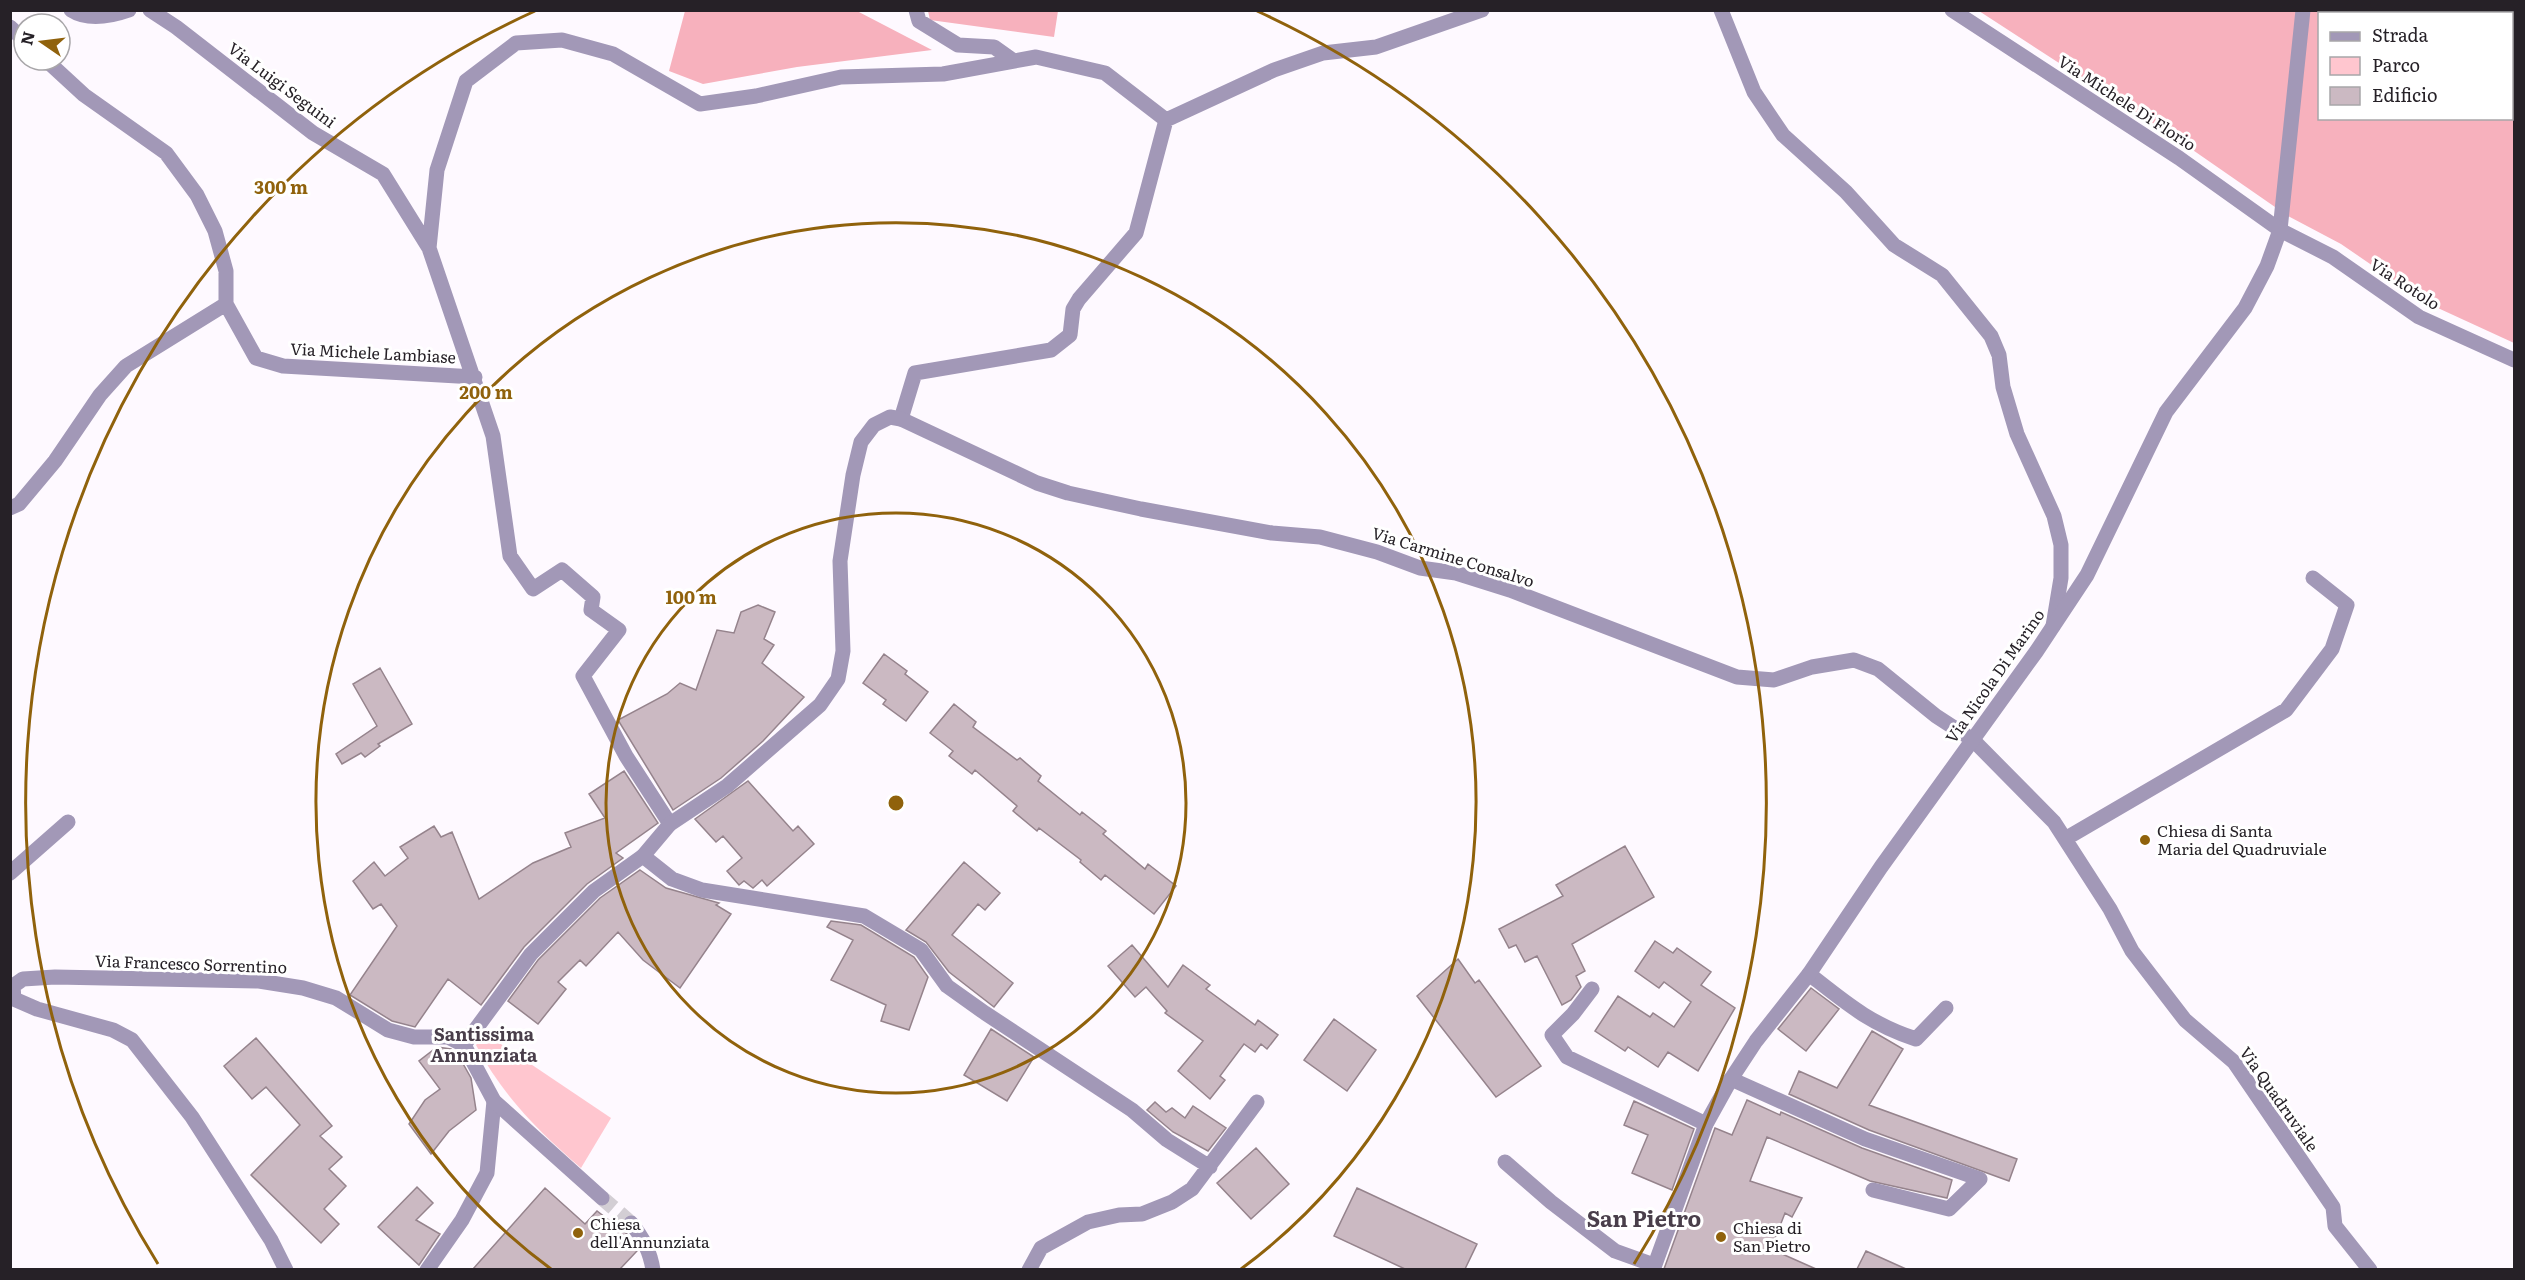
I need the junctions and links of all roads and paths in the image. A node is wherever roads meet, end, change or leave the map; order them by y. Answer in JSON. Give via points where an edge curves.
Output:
{"nodes":[{"id":1,"x":71,"y":10,"type":"edge"},
{"id":2,"x":129,"y":10,"type":"edge"},
{"id":3,"x":150,"y":10,"type":"edge"},
{"id":4,"x":916,"y":10,"type":"edge"},
{"id":5,"x":1482,"y":10,"type":"edge"},
{"id":6,"x":1721,"y":10,"type":"edge"},
{"id":7,"x":1952,"y":10,"type":"edge"},
{"id":8,"x":2303,"y":10,"type":"edge"},
{"id":9,"x":1014,"y":61,"type":"junction"},
{"id":10,"x":59,"y":72,"type":"edge"},
{"id":11,"x":1166,"y":120,"type":"junction"},
{"id":12,"x":2280,"y":230,"type":"junction"},
{"id":13,"x":429,"y":248,"type":"junction"},
{"id":14,"x":226,"y":304,"type":"junction"},
{"id":15,"x":2514,"y":360,"type":"edge"},
{"id":16,"x":475,"y":377,"type":"junction"},
{"id":17,"x":901,"y":419,"type":"junction"},
{"id":18,"x":10,"y":508,"type":"edge"},
{"id":19,"x":2313,"y":578,"type":"dead end"},
{"id":20,"x":2053,"y":626,"type":"junction"},
{"id":21,"x":1973,"y":740,"type":"junction"},
{"id":22,"x":68,"y":822,"type":"dead end"},
{"id":23,"x":670,"y":824,"type":"junction"},
{"id":24,"x":2065,"y":839,"type":"junction"},
{"id":25,"x":642,"y":856,"type":"junction"},
{"id":26,"x":10,"y":873,"type":"edge"},
{"id":27,"x":1809,"y":974,"type":"junction"},
{"id":28,"x":12,"y":985,"type":"edge"},
{"id":29,"x":1592,"y":989,"type":"dead end"},
{"id":30,"x":1946,"y":1008,"type":"dead end"},
{"id":31,"x":464,"y":1045,"type":"junction"},
{"id":32,"x":1731,"y":1079,"type":"junction"},
{"id":33,"x":494,"y":1101,"type":"junction"},
{"id":34,"x":1257,"y":1102,"type":"dead end"},
{"id":35,"x":1706,"y":1124,"type":"junction"},
{"id":36,"x":1505,"y":1162,"type":"dead end"},
{"id":37,"x":1210,"y":1167,"type":"junction"},
{"id":38,"x":1873,"y":1190,"type":"dead end"},
{"id":39,"x":602,"y":1198,"type":"tunnel mouth"},
{"id":40,"x":632,"y":1223,"type":"tunnel mouth"},
{"id":41,"x":1654,"y":1267,"type":"edge"},
{"id":42,"x":286,"y":1269,"type":"edge"},
{"id":43,"x":427,"y":1269,"type":"edge"},
{"id":44,"x":653,"y":1269,"type":"edge"},
{"id":45,"x":1029,"y":1269,"type":"edge"},
{"id":46,"x":2370,"y":1269,"type":"edge"}],
"edges":[{"from":1,"to":2,"type":"street","via":[[78,15],[110,16]]},
{"from":3,"to":13,"type":"street","name":"Via Luigi Seguini","via":[[313,133],[383,174]]},
{"from":4,"to":9,"type":"street","via":[[919,21],[958,45],[994,47]]},
{"from":5,"to":11,"type":"street","via":[[1376,47],[1323,53],[1294,63]]},
{"from":6,"to":20,"type":"street","via":[[1754,92],[1784,135],[1846,192],[1894,245],[1942,274],[1990,336],[1999,355],[2017,434],[2054,516],[2061,545],[2061,578]]},
{"from":7,"to":12,"type":"street","name":"Via Michele Di Florio","via":[[2179,158]]},
{"from":8,"to":12,"type":"street","name":"Via Nicola Di Marino"},
{"from":9,"to":11,"type":"street","via":[[1036,57],[1105,72]]},
{"from":9,"to":13,"type":"street","via":[[943,74],[841,77],[700,104],[613,54],[562,40],[516,43],[466,81],[437,170]]},
{"from":10,"to":14,"type":"street","name":"Via Michele Lambiase","via":[[84,95],[166,153],[197,195],[218,241],[226,271]]},
{"from":11,"to":17,"type":"street","via":[[1136,232],[1078,299],[1070,335],[1051,350],[915,373]]},
{"from":12,"to":15,"type":"street","name":"Via Rotolo","via":[[2333,257],[2419,317]]},
{"from":12,"to":20,"type":"street","name":"Via Nicola Di Marino","via":[[2245,308],[2166,412],[2087,575]]},
{"from":13,"to":16,"type":"street"},
{"from":14,"to":16,"type":"street","name":"Via Michele Lambiase","via":[[256,358],[283,366]]},
{"from":14,"to":18,"type":"street","via":[[126,366],[55,461],[19,504]]},
{"from":16,"to":23,"type":"street","via":[[493,436],[510,556],[533,589],[562,570],[592,597],[591,610],[619,630],[583,676]]},
{"from":17,"to":21,"type":"street","name":"Via Carmine Consalvo","via":[[1058,489],[1152,512],[1272,533],[1320,537],[1419,568],[1456,573],[1737,677],[1774,680],[1812,667],[1854,660],[1878,669]]},
{"from":17,"to":23,"type":"street","via":[[890,417],[874,425],[861,442],[853,475],[840,561],[843,651],[838,679],[820,705],[727,786]]},
{"from":19,"to":24,"type":"street","via":[[2347,605],[2332,649],[2286,710]]},
{"from":20,"to":21,"type":"street","name":"Via Nicola Di Marino"},
{"from":21,"to":24,"type":"street","name":"Via Quadruviale","via":[[2054,822]]},
{"from":21,"to":27,"type":"street","name":"Via Nicola Di Marino"},
{"from":22,"to":26,"type":"street"},
{"from":23,"to":25,"type":"street"},
{"from":24,"to":46,"type":"street","name":"Via Quadruviale","via":[[2132,951],[2185,1020],[2234,1062],[2333,1207],[2335,1226]]},
{"from":25,"to":31,"type":"street","via":[[594,891],[531,954]]},
{"from":25,"to":37,"type":"street","via":[[672,879],[702,890],[864,916],[921,950],[947,986],[975,1007],[1132,1110],[1167,1140]]},
{"from":27,"to":30,"type":"street","via":[[1864,1017],[1916,1039]]},
{"from":27,"to":32,"type":"street","name":"Via Nicola Di Marino"},
{"from":28,"to":31,"type":"street","name":"Via Francesco Sorrentino","via":[[23,979],[56,977],[259,981],[336,998],[388,1030],[414,1037],[448,1037]]},
{"from":28,"to":42,"type":"street","name":"Via Francesco Sorrentino","via":[[14,999],[132,1040],[192,1117]]},
{"from":29,"to":35,"type":"street","via":[[1552,1035],[1567,1057]]},
{"from":31,"to":33,"type":"street"},
{"from":32,"to":35,"type":"street","name":"Via Nicola Di Marino"},
{"from":32,"to":38,"type":"street","via":[[1865,1139],[1980,1179],[1949,1209]]},
{"from":33,"to":39,"type":"street"},
{"from":33,"to":43,"type":"street","via":[[487,1173],[462,1220]]},
{"from":34,"to":37,"type":"street"},
{"from":35,"to":41,"type":"street","name":"Via Nicola Di Marino"},
{"from":36,"to":41,"type":"street","via":[[1615,1251]]},
{"from":37,"to":45,"type":"street","via":[[1192,1189],[1172,1202],[1142,1214],[1088,1222],[1041,1248]]},
{"from":40,"to":44,"type":"street","via":[[651,1255]]}]}
